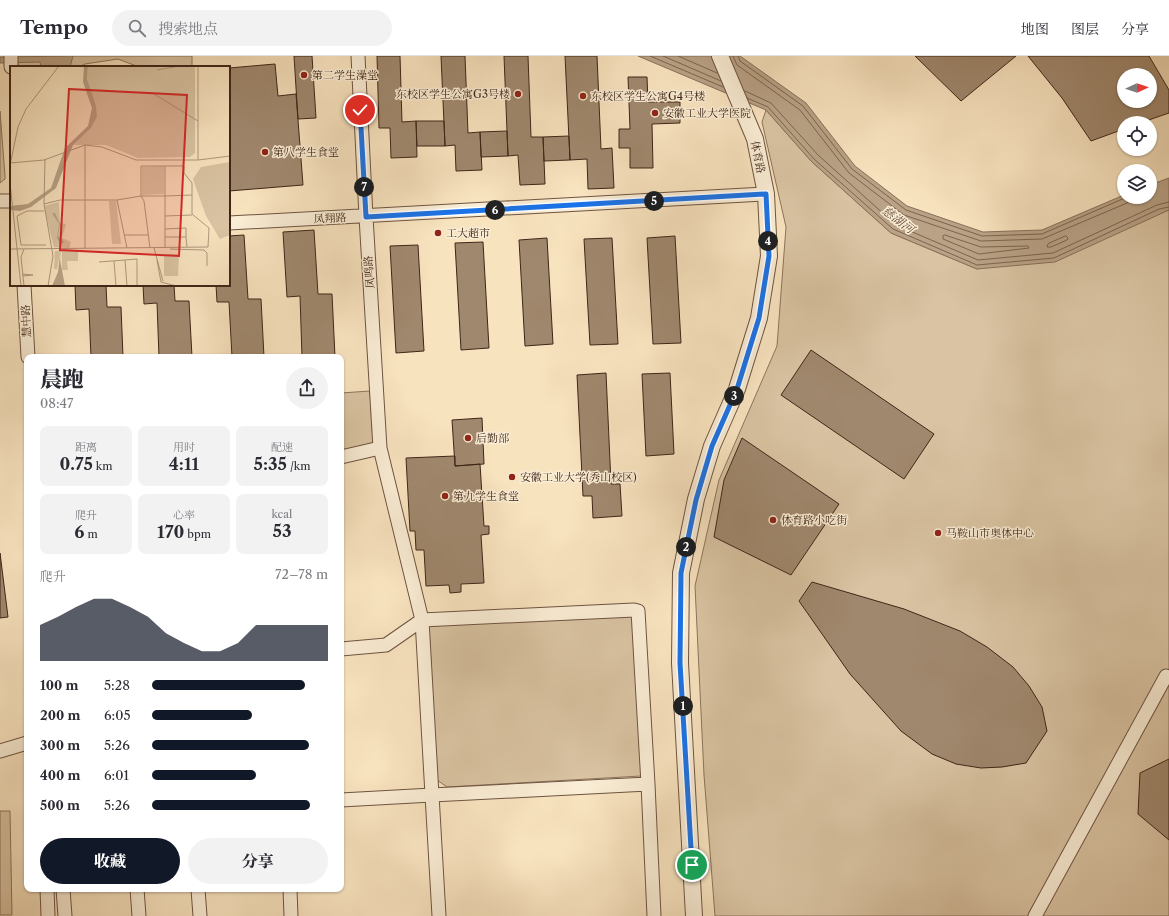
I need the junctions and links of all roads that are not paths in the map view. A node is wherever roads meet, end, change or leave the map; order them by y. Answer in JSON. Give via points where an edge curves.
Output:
{"nodes":[{"id":1,"x":11,"y":56,"type":"edge"},
{"id":2,"x":358,"y":56,"type":"edge"},
{"id":3,"x":720,"y":56,"type":"edge"},
{"id":4,"x":12,"y":66,"type":"edge"},
{"id":5,"x":766,"y":194,"type":"junction"},
{"id":6,"x":366,"y":217,"type":"junction"},
{"id":7,"x":230,"y":223,"type":"edge"},
{"id":8,"x":24,"y":286,"type":"edge"},
{"id":9,"x":28,"y":354,"type":"edge"},
{"id":10,"x":380,"y":448,"type":"junction"},
{"id":11,"x":344,"y":456,"type":"edge"},
{"id":12,"x":422,"y":620,"type":"junction"},
{"id":13,"x":344,"y":649,"type":"edge"},
{"id":14,"x":1166,"y":676,"type":"dead end"},
{"id":15,"x":24,"y":744,"type":"edge"},
{"id":16,"x":0,"y":751,"type":"edge"},
{"id":17,"x":648,"y":784,"type":"junction"},
{"id":18,"x":432,"y":795,"type":"junction"},
{"id":19,"x":344,"y":800,"type":"edge"},
{"id":20,"x":47,"y":892,"type":"edge"},
{"id":21,"x":63,"y":892,"type":"edge"},
{"id":22,"x":137,"y":892,"type":"edge"},
{"id":23,"x":198,"y":892,"type":"edge"},
{"id":24,"x":290,"y":892,"type":"edge"},
{"id":25,"x":48,"y":916,"type":"edge"},
{"id":26,"x":65,"y":916,"type":"edge"},
{"id":27,"x":139,"y":916,"type":"edge"},
{"id":28,"x":200,"y":916,"type":"edge"},
{"id":29,"x":292,"y":916,"type":"edge"},
{"id":30,"x":439,"y":916,"type":"edge"},
{"id":31,"x":654,"y":916,"type":"edge"},
{"id":32,"x":694,"y":916,"type":"edge"},
{"id":33,"x":1035,"y":916,"type":"edge"}],
"edges":[{"from":1,"to":4,"type":"street"},
{"from":2,"to":6,"type":"street","name":"凤鸣路"},
{"from":3,"to":5,"type":"street","name":"体育路","via":[[756,139]]},
{"from":5,"to":6,"type":"street","name":"凤翔路"},
{"from":5,"to":32,"type":"street","name":"体育路","via":[[769,256],[759,318],[737,389],[712,446],[696,500],[681,573],[680,663]]},
{"from":6,"to":7,"type":"street","name":"凤翔路"},
{"from":6,"to":10,"type":"street","name":"凤鸣路"},
{"from":8,"to":9,"type":"street","name":"慧中路"},
{"from":10,"to":11,"type":"street"},
{"from":10,"to":12,"type":"street","name":"凤鸣路"},
{"from":12,"to":13,"type":"street","via":[[386,645]]},
{"from":12,"to":17,"type":"street","via":[[638,611]]},
{"from":12,"to":18,"type":"street","name":"凤鸣路"},
{"from":14,"to":33,"type":"street"},
{"from":15,"to":16,"type":"street"},
{"from":17,"to":18,"type":"street"},
{"from":17,"to":31,"type":"street"},
{"from":18,"to":19,"type":"street"},
{"from":18,"to":30,"type":"street","name":"凤鸣路"},
{"from":20,"to":25,"type":"street"},
{"from":21,"to":26,"type":"street"},
{"from":22,"to":27,"type":"street"},
{"from":23,"to":28,"type":"street"},
{"from":24,"to":29,"type":"street"}]}
